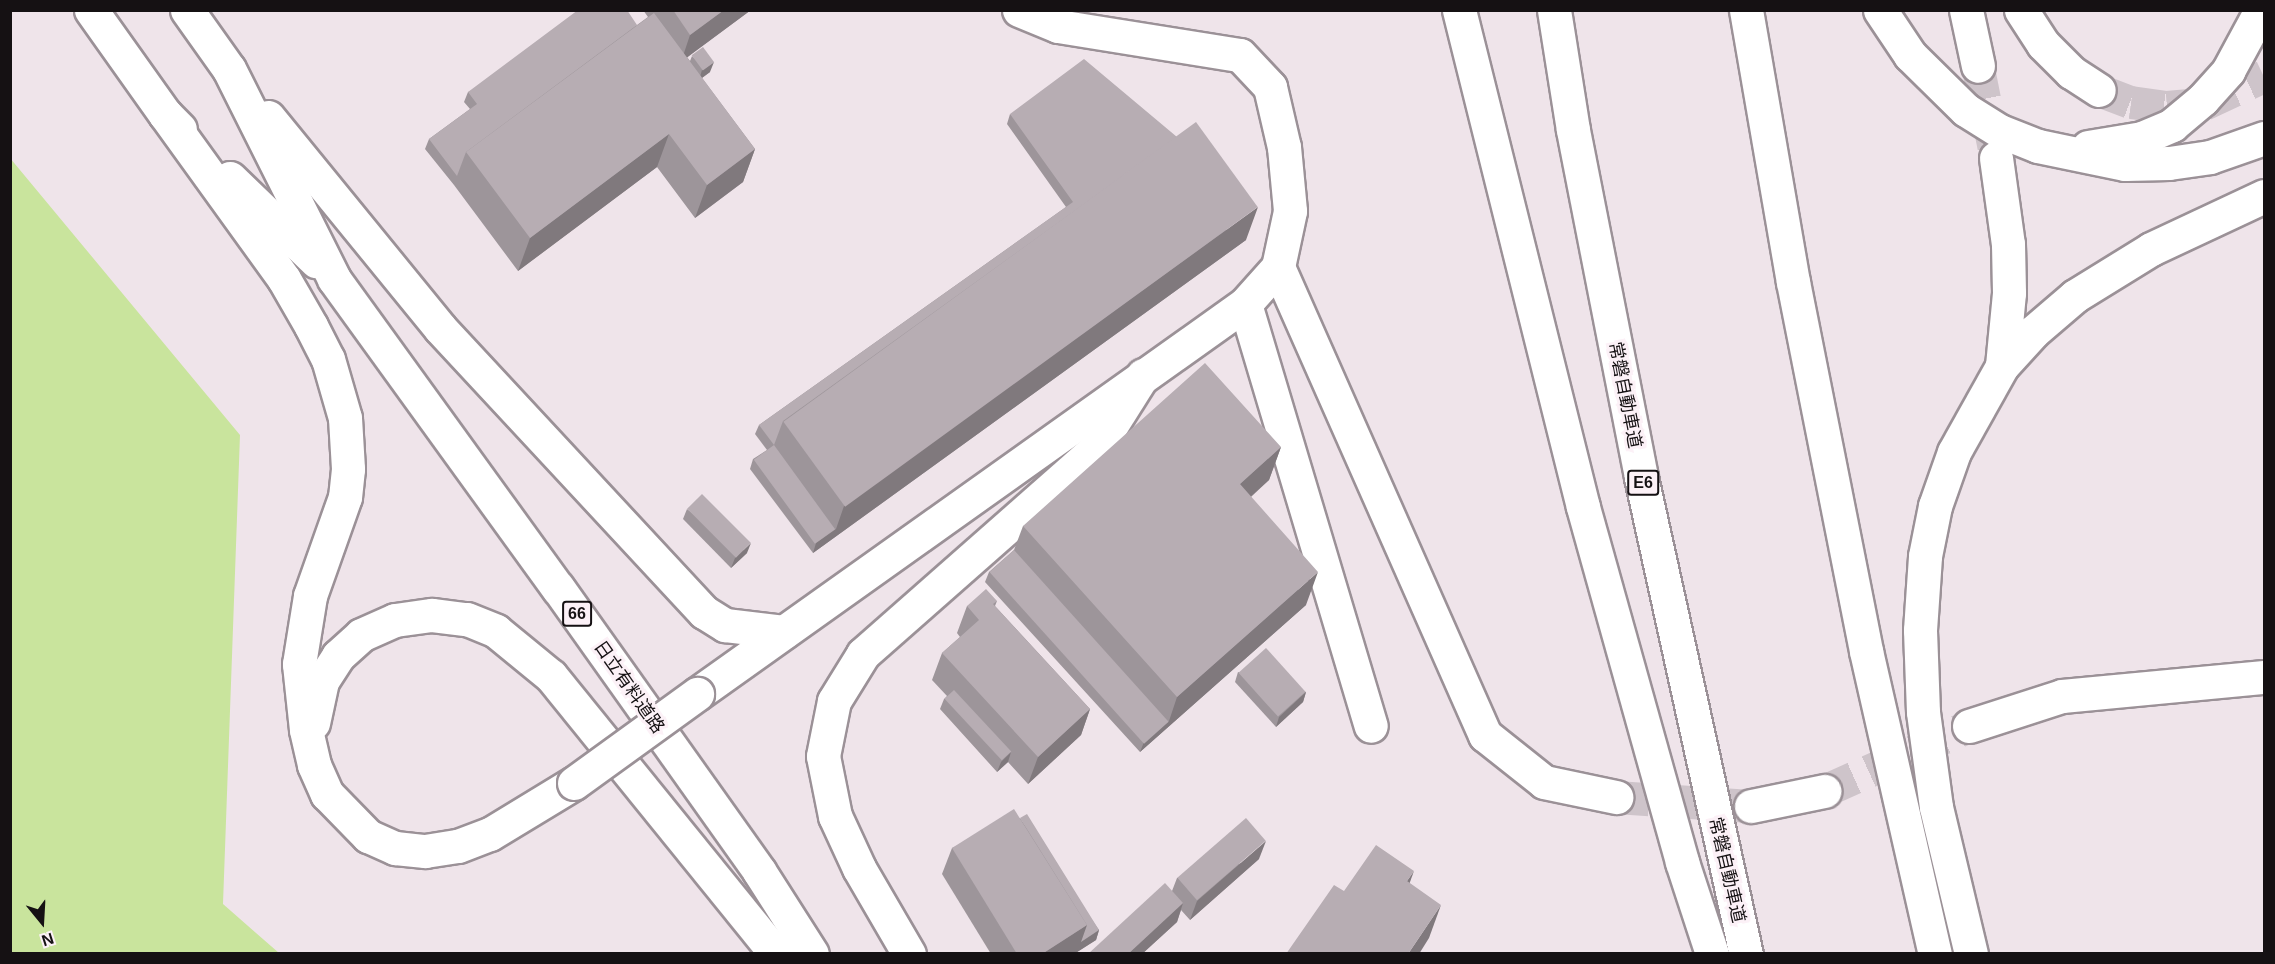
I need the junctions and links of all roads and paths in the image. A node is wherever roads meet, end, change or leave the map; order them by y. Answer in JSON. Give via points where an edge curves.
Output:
{"nodes":[{"id":1,"x":91,"y":10,"type":"edge"},
{"id":2,"x":187,"y":10,"type":"edge"},
{"id":3,"x":1019,"y":10,"type":"edge"},
{"id":4,"x":1460,"y":10,"type":"edge"},
{"id":5,"x":1554,"y":10,"type":"edge"},
{"id":6,"x":1746,"y":10,"type":"edge"},
{"id":7,"x":1880,"y":10,"type":"edge"},
{"id":8,"x":1966,"y":10,"type":"edge"},
{"id":9,"x":2021,"y":10,"type":"edge"},
{"id":10,"x":2261,"y":10,"type":"edge"},
{"id":11,"x":1978,"y":66,"type":"tunnel mouth"},
{"id":12,"x":229,"y":69,"type":"junction"},
{"id":13,"x":2099,"y":90,"type":"tunnel mouth"},
{"id":14,"x":165,"y":114,"type":"junction"},
{"id":15,"x":2265,"y":138,"type":"edge"},
{"id":16,"x":2038,"y":146,"type":"junction"},
{"id":17,"x":1996,"y":158,"type":"tunnel mouth"},
{"id":18,"x":2265,"y":196,"type":"edge"},
{"id":19,"x":1278,"y":267,"type":"junction"},
{"id":20,"x":334,"y":279,"type":"junction"},
{"id":21,"x":1245,"y":304,"type":"junction"},
{"id":22,"x":2002,"y":366,"type":"junction"},
{"id":23,"x":1143,"y":375,"type":"junction"},
{"id":24,"x":784,"y":632,"type":"junction"},
{"id":25,"x":2265,"y":677,"type":"edge"},
{"id":26,"x":1371,"y":726,"type":"dead end"},
{"id":27,"x":1969,"y":726,"type":"tunnel mouth"},
{"id":28,"x":314,"y":765,"type":"junction"},
{"id":29,"x":1824,"y":791,"type":"tunnel mouth"},
{"id":30,"x":1616,"y":797,"type":"tunnel mouth"},
{"id":31,"x":1751,"y":806,"type":"tunnel mouth"},
{"id":32,"x":776,"y":954,"type":"edge"},
{"id":33,"x":812,"y":954,"type":"edge"},
{"id":34,"x":909,"y":954,"type":"edge"},
{"id":35,"x":1712,"y":954,"type":"edge"},
{"id":36,"x":1746,"y":954,"type":"edge"},
{"id":37,"x":1935,"y":954,"type":"edge"},
{"id":38,"x":1971,"y":954,"type":"edge"}],
"edges":[{"from":1,"to":14,"type":"main road"},
{"from":2,"to":12,"type":"main road"},
{"from":3,"to":19,"type":"main road","via":[[1058,26],[1240,55],[1270,87],[1284,147],[1290,211]]},
{"from":4,"to":35,"type":"main road","via":[[1583,507],[1682,862]]},
{"from":5,"to":36,"type":"main road","name":"常磐自動車道","number":"E6","via":[[1573,130],[1639,465]]},
{"from":6,"to":37,"type":"main road","via":[[1793,282],[1866,651]]},
{"from":7,"to":16,"type":"main road","via":[[1910,55],[1966,110],[2000,131]]},
{"from":8,"to":11,"type":"main road"},
{"from":9,"to":13,"type":"main road","via":[[2043,44],[2071,72]]},
{"from":10,"to":16,"type":"main road","via":[[2228,71],[2204,99],[2172,125],[2109,146]]},
{"from":12,"to":20,"type":"main road"},
{"from":12,"to":24,"type":"main road","via":[[440,328],[704,612],[725,625]]},
{"from":14,"to":20,"type":"main road"},
{"from":14,"to":28,"type":"main road","via":[[284,279],[312,326],[328,359],[345,418],[345,497],[310,596],[300,652],[304,719]]},
{"from":15,"to":16,"type":"main road","via":[[2210,157],[2169,164],[2126,164]]},
{"from":17,"to":22,"type":"main road","via":[[2008,244],[2009,292]]},
{"from":18,"to":22,"type":"main road","via":[[2112,271],[2042,325]]},
{"from":19,"to":21,"type":"main road"},
{"from":19,"to":30,"type":"main road","via":[[1485,735],[1544,782]]},
{"from":20,"to":33,"type":"main road","name":"日立有料道路","number":"66","via":[[759,871]]},
{"from":21,"to":23,"type":"main road"},
{"from":21,"to":26,"type":"main road"},
{"from":22,"to":38,"type":"main road","via":[[1954,452],[1935,506],[1925,556],[1920,630],[1923,712],[1936,807]]},
{"from":23,"to":24,"type":"main road"},
{"from":23,"to":34,"type":"main road","via":[[1097,448],[863,654],[834,701],[823,756],[835,816],[859,868]]},
{"from":24,"to":28,"type":"main road","bridge":true,"via":[[574,783],[490,834],[458,846],[425,851],[395,848],[368,836],[327,795]]},
{"from":25,"to":27,"type":"main road","via":[[2062,696]]},
{"from":28,"to":32,"type":"main road","via":[[315,711],[322,681],[338,656],[361,635],[395,620],[432,615],[467,619],[515,644],[551,676]]},
{"from":29,"to":31,"type":"main road"}]}
